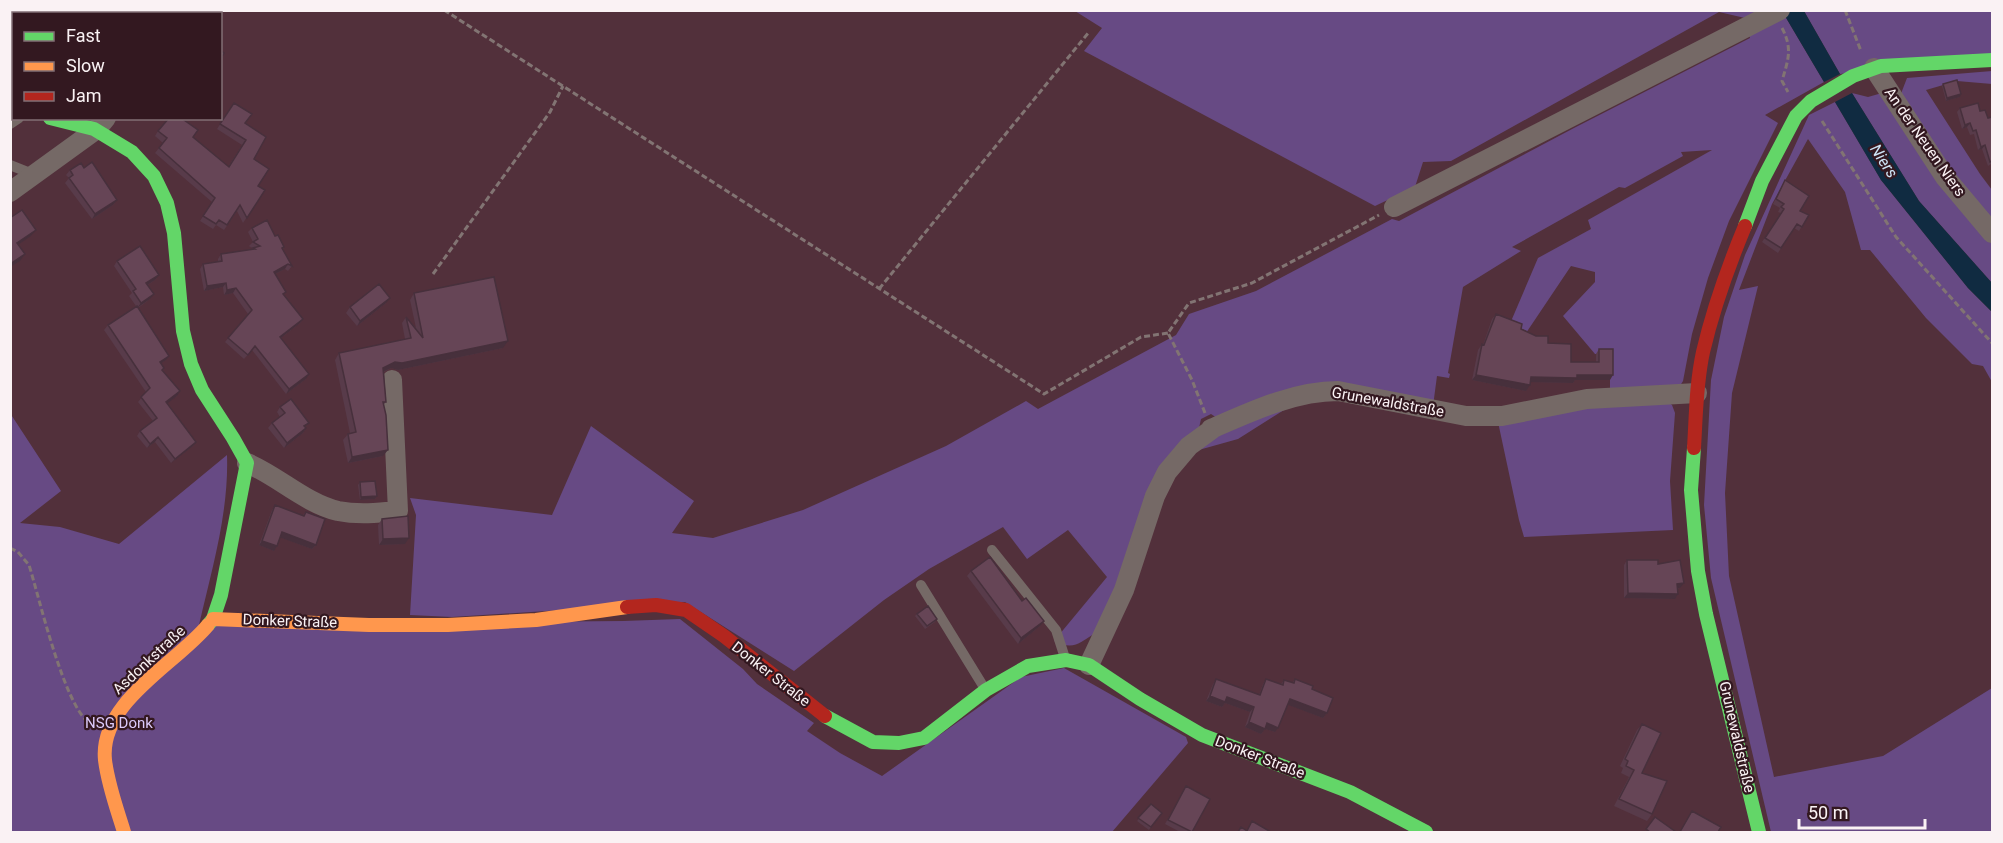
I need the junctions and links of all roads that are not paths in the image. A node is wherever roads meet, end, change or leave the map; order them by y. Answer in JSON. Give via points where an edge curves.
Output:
{"nodes":[{"id":1,"x":1777,"y":12,"type":"edge"},
{"id":2,"x":1992,"y":60,"type":"edge"},
{"id":3,"x":1875,"y":72,"type":"junction"},
{"id":4,"x":67,"y":120,"type":"edge"},
{"id":5,"x":101,"y":124,"type":"edge"},
{"id":6,"x":10,"y":165,"type":"edge"},
{"id":7,"x":35,"y":175,"type":"junction"},
{"id":8,"x":10,"y":192,"type":"edge"},
{"id":9,"x":1395,"y":207,"type":"road end"},
{"id":10,"x":1992,"y":233,"type":"edge"},
{"id":11,"x":393,"y":380,"type":"dead end"},
{"id":12,"x":1697,"y":393,"type":"junction"},
{"id":13,"x":247,"y":463,"type":"junction"},
{"id":14,"x":992,"y":550,"type":"dead end"},
{"id":15,"x":921,"y":585,"type":"dead end"},
{"id":16,"x":213,"y":618,"type":"junction"},
{"id":17,"x":1066,"y":660,"type":"junction"},
{"id":18,"x":1089,"y":665,"type":"junction"},
{"id":19,"x":986,"y":690,"type":"junction"},
{"id":20,"x":124,"y":832,"type":"edge"},
{"id":21,"x":1426,"y":832,"type":"edge"},
{"id":22,"x":1759,"y":832,"type":"edge"}],
"edges":[{"from":1,"to":9,"type":"street"},
{"from":2,"to":3,"type":"street","name":"Grunewaldstraße","via":[[1899,64]]},
{"from":3,"to":10,"type":"street","name":"An der Neuen Niers","via":[[1945,177]]},
{"from":3,"to":12,"type":"street","name":"Grunewaldstraße","via":[[1853,76],[1811,101],[1796,116],[1762,181],[1727,267],[1712,314]]},
{"from":4,"to":5,"type":"street"},
{"from":5,"to":7,"type":"street"},
{"from":5,"to":13,"type":"street","via":[[143,163],[160,185],[171,211],[183,336],[191,366]]},
{"from":6,"to":7,"type":"lane"},
{"from":7,"to":8,"type":"street"},
{"from":11,"to":13,"type":"street","via":[[399,511],[362,514],[336,510]]},
{"from":12,"to":18,"type":"street","name":"Grunewaldstraße","via":[[1587,399],[1502,416],[1466,416],[1338,391],[1318,391],[1211,429],[1189,446],[1167,472],[1124,590]]},
{"from":12,"to":22,"type":"street","name":"Grunewaldstraße","via":[[1691,490],[1698,571]]},
{"from":13,"to":16,"type":"street"},
{"from":14,"to":17,"type":"lane","via":[[1056,630]]},
{"from":15,"to":19,"type":"lane"},
{"from":16,"to":19,"type":"street","name":"Donker Straße","via":[[448,625],[536,620],[633,606],[676,608],[686,610],[724,636],[827,718],[873,742],[899,743],[924,738]]},
{"from":16,"to":20,"type":"street","name":"Asdonkstraße","via":[[199,636],[136,692],[118,712],[108,733],[105,758]]},
{"from":17,"to":18,"type":"street","name":"Donker Straße"},
{"from":17,"to":19,"type":"street","name":"Donker Straße","via":[[1028,666]]},
{"from":18,"to":21,"type":"street","name":"Donker Straße","via":[[1202,735],[1350,792]]}]}
